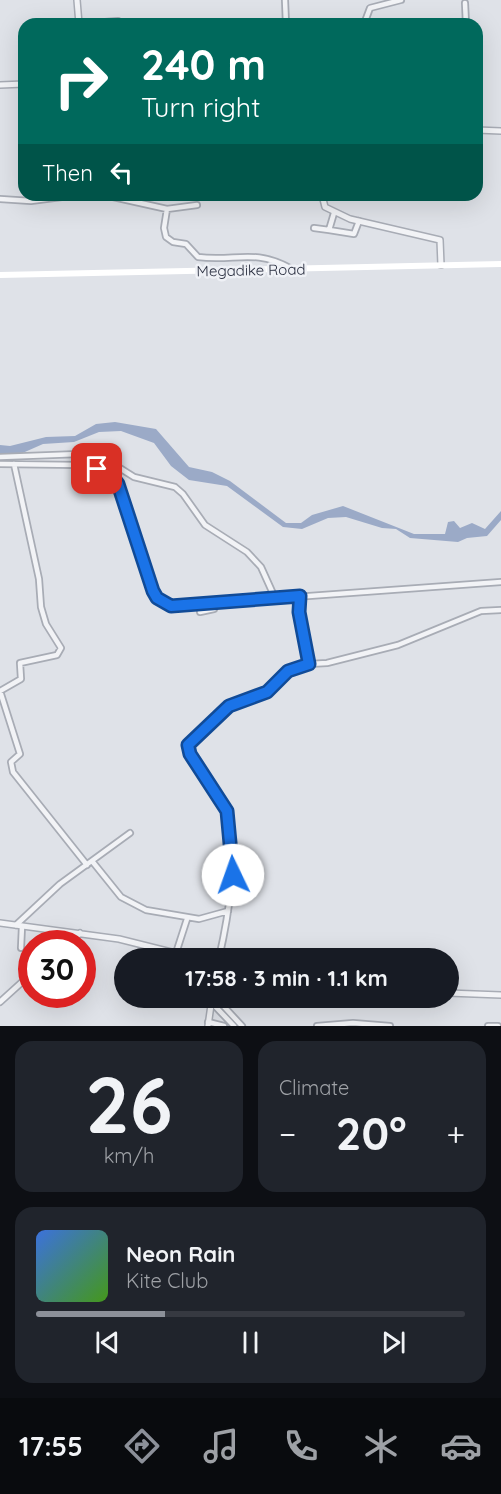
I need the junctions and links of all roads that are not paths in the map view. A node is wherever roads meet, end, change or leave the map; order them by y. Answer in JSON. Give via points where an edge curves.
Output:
{"nodes":[{"id":1,"x":77,"y":0,"type":"edge"},
{"id":2,"x":285,"y":0,"type":"edge"},
{"id":3,"x":401,"y":0,"type":"edge"},
{"id":4,"x":465,"y":3,"type":"dead end"},
{"id":5,"x":78,"y":18,"type":"edge"},
{"id":6,"x":286,"y":18,"type":"edge"},
{"id":7,"x":366,"y":18,"type":"edge"},
{"id":8,"x":466,"y":18,"type":"edge"},
{"id":9,"x":18,"y":84,"type":"edge"},
{"id":10,"x":0,"y":85,"type":"edge"},
{"id":11,"x":483,"y":130,"type":"edge"},
{"id":12,"x":501,"y":131,"type":"edge"},
{"id":13,"x":0,"y":198,"type":"edge"},
{"id":14,"x":18,"y":200,"type":"edge"},
{"id":15,"x":131,"y":201,"type":"edge"},
{"id":16,"x":324,"y":201,"type":"edge"},
{"id":17,"x":197,"y":205,"type":"dead end"},
{"id":18,"x":167,"y":209,"type":"junction"},
{"id":19,"x":334,"y":213,"type":"junction"},
{"id":20,"x":359,"y":221,"type":"junction"},
{"id":21,"x":314,"y":228,"type":"dead end"},
{"id":22,"x":329,"y":230,"type":"junction"},
{"id":23,"x":501,"y":264,"type":"edge"},
{"id":24,"x":441,"y":265,"type":"junction"},
{"id":25,"x":291,"y":269,"type":"junction"},
{"id":26,"x":0,"y":275,"type":"edge"},
{"id":27,"x":0,"y":458,"type":"edge"},
{"id":28,"x":0,"y":464,"type":"edge"},
{"id":29,"x":14,"y":464,"type":"junction"},
{"id":30,"x":501,"y":582,"type":"edge"},
{"id":31,"x":300,"y":596,"type":"junction"},
{"id":32,"x":274,"y":598,"type":"junction"},
{"id":33,"x":214,"y":609,"type":"dead end"},
{"id":34,"x":501,"y":610,"type":"edge"},
{"id":35,"x":200,"y":612,"type":"dead end"},
{"id":36,"x":309,"y":664,"type":"junction"},
{"id":37,"x":0,"y":691,"type":"edge"},
{"id":38,"x":130,"y":833,"type":"dead end"},
{"id":39,"x":92,"y":861,"type":"junction"},
{"id":40,"x":87,"y":865,"type":"junction"},
{"id":41,"x":228,"y":911,"type":"junction"},
{"id":42,"x":188,"y":919,"type":"junction"},
{"id":43,"x":0,"y":924,"type":"edge"},
{"id":44,"x":19,"y":926,"type":"junction"},
{"id":45,"x":19,"y":930,"type":"edge"},
{"id":46,"x":54,"y":930,"type":"edge"},
{"id":47,"x":96,"y":936,"type":"edge"},
{"id":48,"x":152,"y":948,"type":"edge"},
{"id":49,"x":178,"y":948,"type":"edge"},
{"id":50,"x":221,"y":948,"type":"edge"},
{"id":51,"x":18,"y":986,"type":"edge"},
{"id":52,"x":459,"y":993,"type":"edge"},
{"id":53,"x":501,"y":995,"type":"edge"},
{"id":54,"x":0,"y":1002,"type":"edge"},
{"id":55,"x":211,"y":1008,"type":"edge"},
{"id":56,"x":220,"y":1008,"type":"edge"},
{"id":57,"x":223,"y":1008,"type":"edge"},
{"id":58,"x":208,"y":1024,"type":"edge"},
{"id":59,"x":224,"y":1026,"type":"edge"},
{"id":60,"x":234,"y":1026,"type":"edge"},
{"id":61,"x":242,"y":1026,"type":"edge"},
{"id":62,"x":317,"y":1026,"type":"edge"},
{"id":63,"x":390,"y":1026,"type":"edge"},
{"id":64,"x":488,"y":1026,"type":"edge"},
{"id":65,"x":498,"y":1026,"type":"edge"}],
"edges":[{"from":1,"to":5,"type":"street"},
{"from":2,"to":6,"type":"street"},
{"from":3,"to":7,"type":"street","via":[[370,8]]},
{"from":4,"to":8,"type":"street"},
{"from":9,"to":10,"type":"street"},
{"from":11,"to":12,"type":"street"},
{"from":13,"to":14,"type":"street"},
{"from":15,"to":18,"type":"street"},
{"from":16,"to":19,"type":"street"},
{"from":17,"to":18,"type":"street"},
{"from":18,"to":25,"type":"street","via":[[166,237],[186,244],[198,257],[256,255]]},
{"from":19,"to":20,"type":"street"},
{"from":19,"to":22,"type":"street"},
{"from":20,"to":22,"type":"street","via":[[354,234]]},
{"from":20,"to":24,"type":"street","via":[[440,240]]},
{"from":21,"to":22,"type":"street"},
{"from":23,"to":24,"type":"main road","name":"Megadike Road"},
{"from":24,"to":25,"type":"main road","name":"Megadike Road"},
{"from":25,"to":26,"type":"main road","name":"Megadike Road"},
{"from":27,"to":32,"type":"street","via":[[79,454],[107,460],[134,477],[174,487],[206,525],[247,552],[261,567]]},
{"from":28,"to":29,"type":"street"},
{"from":29,"to":32,"type":"street","via":[[79,465],[112,476],[153,591],[165,603],[171,606]]},
{"from":29,"to":37,"type":"street","via":[[39,579],[41,607],[60,648],[57,655],[20,663],[21,679]]},
{"from":30,"to":31,"type":"street"},
{"from":31,"to":32,"type":"street"},
{"from":31,"to":36,"type":"street","via":[[299,612]]},
{"from":33,"to":35,"type":"street"},
{"from":34,"to":36,"type":"street","via":[[481,611],[395,646]]},
{"from":36,"to":41,"type":"street","via":[[288,671],[267,692],[229,706],[188,745],[228,815],[233,875]]},
{"from":37,"to":40,"type":"street","via":[[20,754],[11,762],[13,772]]},
{"from":38,"to":39,"type":"street"},
{"from":39,"to":40,"type":"street"},
{"from":39,"to":42,"type":"street","via":[[121,897],[133,905]]},
{"from":40,"to":44,"type":"street","via":[[31,909]]},
{"from":41,"to":42,"type":"street","via":[[210,918]]},
{"from":41,"to":50,"type":"street"},
{"from":42,"to":49,"type":"street"},
{"from":43,"to":44,"type":"street"},
{"from":44,"to":45,"type":"street"},
{"from":44,"to":46,"type":"street"},
{"from":47,"to":48,"type":"street"},
{"from":51,"to":54,"type":"street"},
{"from":52,"to":53,"type":"street"},
{"from":55,"to":58,"type":"street"},
{"from":56,"to":60,"type":"street"},
{"from":57,"to":61,"type":"street"},
{"from":58,"to":59,"type":"street"},
{"from":62,"to":63,"type":"street"},
{"from":64,"to":65,"type":"street"}]}
